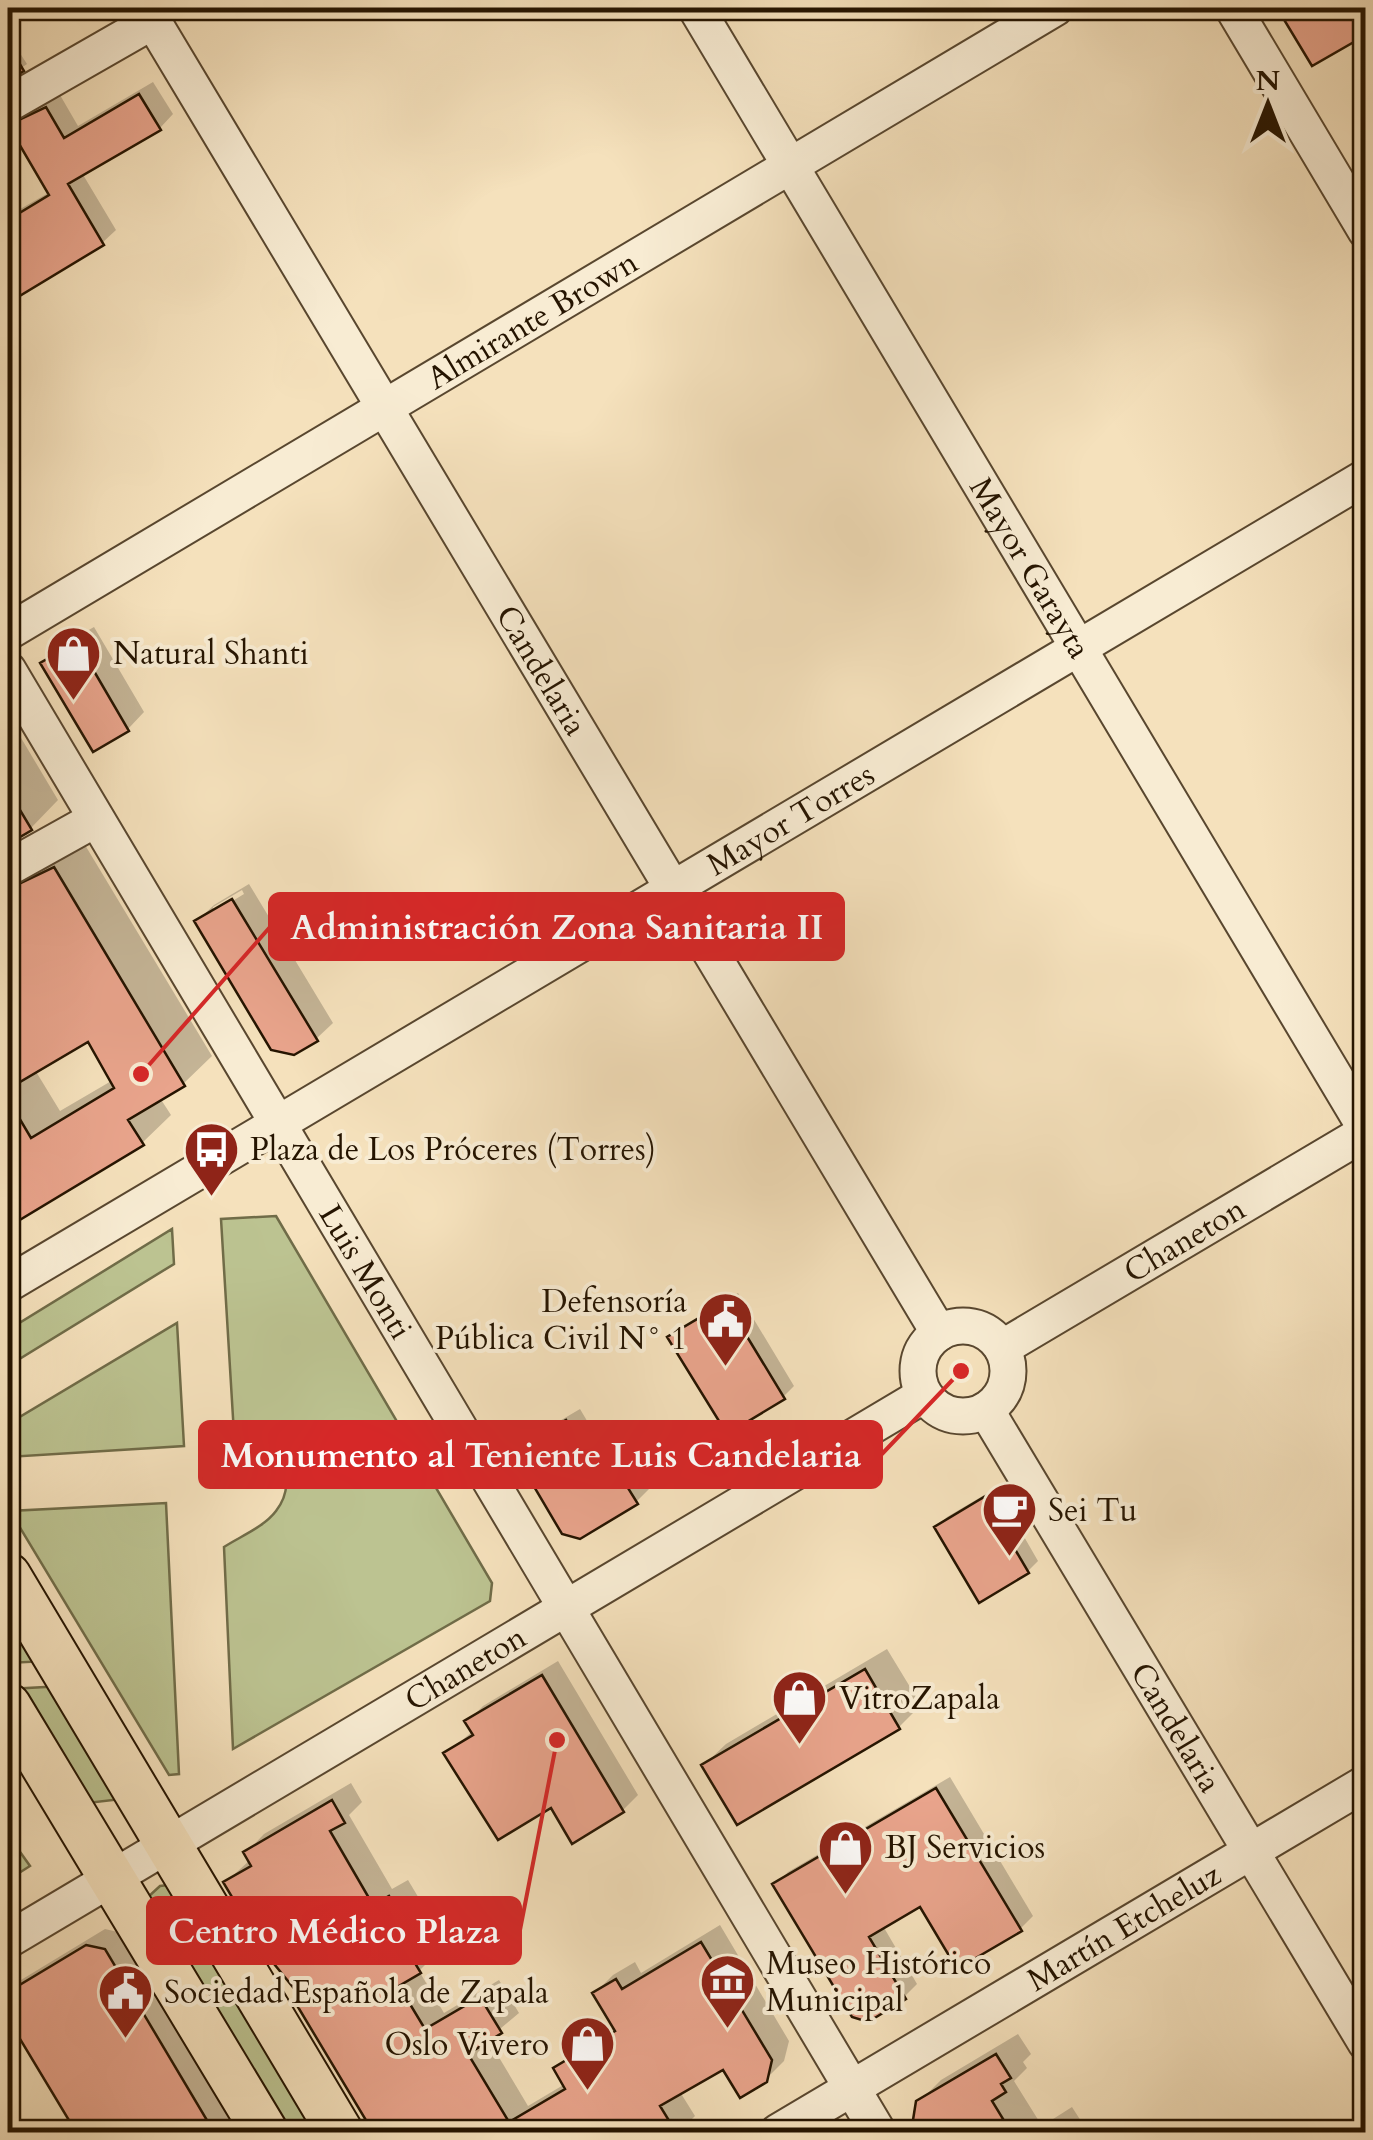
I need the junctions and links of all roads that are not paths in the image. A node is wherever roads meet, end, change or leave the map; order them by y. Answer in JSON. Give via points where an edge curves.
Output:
{"nodes":[{"id":1,"x":696,"y":8,"type":"edge"},
{"id":2,"x":1055,"y":8,"type":"edge"},
{"id":3,"x":1233,"y":8,"type":"edge"},
{"id":4,"x":148,"y":14,"type":"edge"},
{"id":5,"x":8,"y":104,"type":"edge"},
{"id":6,"x":790,"y":166,"type":"junction"},
{"id":7,"x":1366,"y":230,"type":"edge"},
{"id":8,"x":384,"y":407,"type":"junction"},
{"id":9,"x":1366,"y":476,"type":"edge"},
{"id":10,"x":8,"y":632,"type":"edge"},
{"id":11,"x":1078,"y":647,"type":"junction"},
{"id":12,"x":8,"y":670,"type":"edge"},
{"id":13,"x":96,"y":819,"type":"junction"},
{"id":14,"x":8,"y":868,"type":"edge"},
{"id":15,"x":673,"y":888,"type":"junction"},
{"id":16,"x":277,"y":1124,"type":"junction"},
{"id":17,"x":1366,"y":1130,"type":"edge"},
{"id":18,"x":8,"y":1284,"type":"edge"},
{"id":19,"x":939,"y":1332,"type":"junction"},
{"id":20,"x":1002,"y":1348,"type":"junction"},
{"id":21,"x":924,"y":1395,"type":"junction"},
{"id":22,"x":986,"y":1410,"type":"junction"},
{"id":23,"x":8,"y":1576,"type":"edge"},
{"id":24,"x":566,"y":1608,"type":"junction"},
{"id":25,"x":8,"y":1706,"type":"edge"},
{"id":26,"x":1366,"y":1783,"type":"edge"},
{"id":27,"x":168,"y":1845,"type":"junction"},
{"id":28,"x":1251,"y":1852,"type":"junction"},
{"id":29,"x":112,"y":1878,"type":"junction"},
{"id":30,"x":8,"y":1940,"type":"edge"},
{"id":31,"x":1366,"y":2043,"type":"edge"},
{"id":32,"x":852,"y":2088,"type":"junction"},
{"id":33,"x":264,"y":2132,"type":"edge"},
{"id":34,"x":340,"y":2132,"type":"edge"},
{"id":35,"x":778,"y":2132,"type":"edge"},
{"id":36,"x":878,"y":2132,"type":"edge"}],
"edges":[{"from":1,"to":6,"type":"street","name":"Mayor Garayta"},
{"from":2,"to":6,"type":"street","name":"Almirante Brown"},
{"from":3,"to":7,"type":"street"},
{"from":4,"to":5,"type":"street"},
{"from":4,"to":8,"type":"street","name":"Candelaria"},
{"from":6,"to":8,"type":"street","name":"Almirante Brown"},
{"from":6,"to":11,"type":"street","name":"Mayor Garayta"},
{"from":8,"to":10,"type":"street","name":"Almirante Brown"},
{"from":8,"to":15,"type":"street","name":"Candelaria"},
{"from":9,"to":11,"type":"street","name":"Mayor Torres"},
{"from":11,"to":15,"type":"street","name":"Mayor Torres"},
{"from":11,"to":17,"type":"street","name":"Mayor Garayta"},
{"from":12,"to":13,"type":"street","name":"Luis Monti"},
{"from":13,"to":14,"type":"street"},
{"from":13,"to":16,"type":"street","name":"Luis Monti"},
{"from":15,"to":16,"type":"street","name":"Mayor Torres"},
{"from":15,"to":19,"type":"street","name":"Candelaria"},
{"from":16,"to":18,"type":"street","name":"Mayor Torres"},
{"from":16,"to":24,"type":"street","name":"Luis Monti"},
{"from":17,"to":20,"type":"street","name":"Chaneton"},
{"from":19,"to":20,"type":"street","via":[[967,1326]]},
{"from":19,"to":21,"type":"street","via":[[921,1354]]},
{"from":20,"to":22,"type":"street","via":[[1004,1389]]},
{"from":21,"to":22,"type":"street","via":[[945,1413]]},
{"from":21,"to":24,"type":"street","name":"Chaneton"},
{"from":22,"to":28,"type":"street","name":"Candelaria"},
{"from":23,"to":27,"type":"main road"},
{"from":24,"to":27,"type":"street","name":"Chaneton"},
{"from":24,"to":32,"type":"street","name":"Luis Monti"},
{"from":25,"to":29,"type":"main road"},
{"from":26,"to":28,"type":"street","name":"Martín Etcheluz"},
{"from":27,"to":29,"type":"street","name":"Chaneton"},
{"from":27,"to":34,"type":"main road"},
{"from":28,"to":31,"type":"street","name":"Candelaria"},
{"from":28,"to":32,"type":"street","name":"Martín Etcheluz"},
{"from":29,"to":30,"type":"street","name":"Chaneton"},
{"from":29,"to":33,"type":"main road"},
{"from":32,"to":35,"type":"street","name":"Martín Etcheluz"},
{"from":32,"to":36,"type":"street","name":"Luis Monti"}]}
